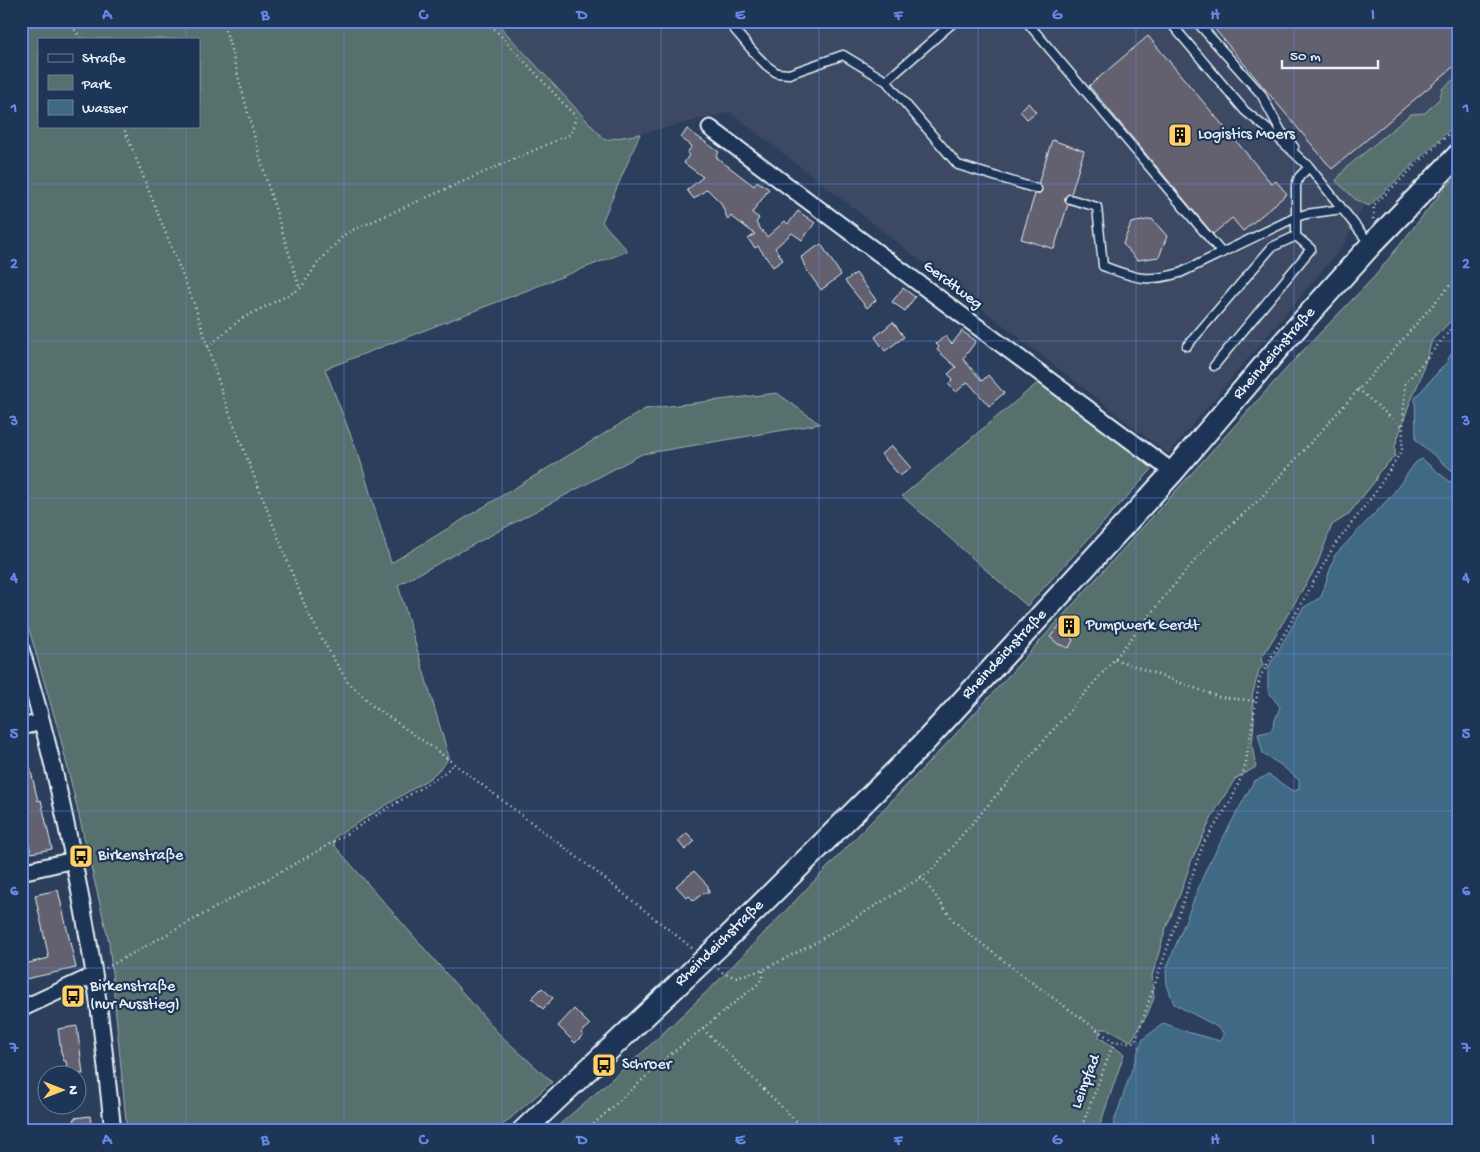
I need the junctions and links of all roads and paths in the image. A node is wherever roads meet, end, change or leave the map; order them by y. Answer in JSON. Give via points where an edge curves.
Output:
{"nodes":[{"id":1,"x":69,"y":21,"type":"edge"},
{"id":2,"x":221,"y":21,"type":"edge"},
{"id":3,"x":487,"y":21,"type":"edge"},
{"id":4,"x":727,"y":21,"type":"edge"},
{"id":5,"x":955,"y":21,"type":"edge"},
{"id":6,"x":1026,"y":21,"type":"edge"},
{"id":7,"x":1169,"y":21,"type":"edge"},
{"id":8,"x":1196,"y":21,"type":"edge"},
{"id":9,"x":80,"y":38,"type":"edge"},
{"id":10,"x":886,"y":81,"type":"junction"},
{"id":11,"x":1459,"y":124,"type":"edge"},
{"id":12,"x":124,"y":128,"type":"edge"},
{"id":13,"x":710,"y":128,"type":"dead end"},
{"id":14,"x":1459,"y":154,"type":"edge"},
{"id":15,"x":1309,"y":167,"type":"junction"},
{"id":16,"x":1037,"y":189,"type":"dead end"},
{"id":17,"x":1070,"y":198,"type":"dead end"},
{"id":18,"x":1342,"y":208,"type":"junction"},
{"id":19,"x":1296,"y":217,"type":"junction"},
{"id":20,"x":1296,"y":236,"type":"junction"},
{"id":21,"x":1370,"y":245,"type":"junction"},
{"id":22,"x":1222,"y":253,"type":"junction"},
{"id":23,"x":1459,"y":275,"type":"edge"},
{"id":24,"x":300,"y":289,"type":"junction"},
{"id":25,"x":1459,"y":316,"type":"edge"},
{"id":26,"x":1187,"y":346,"type":"dead end"},
{"id":27,"x":208,"y":347,"type":"junction"},
{"id":28,"x":1214,"y":366,"type":"dead end"},
{"id":29,"x":1358,"y":389,"type":"junction"},
{"id":30,"x":1403,"y":428,"type":"junction"},
{"id":31,"x":1173,"y":472,"type":"junction"},
{"id":32,"x":21,"y":649,"type":"edge"},
{"id":33,"x":1115,"y":658,"type":"junction"},
{"id":34,"x":1256,"y":701,"type":"junction"},
{"id":35,"x":42,"y":722,"type":"junction"},
{"id":36,"x":21,"y":727,"type":"edge"},
{"id":37,"x":454,"y":766,"type":"junction"},
{"id":38,"x":74,"y":860,"type":"junction"},
{"id":39,"x":21,"y":872,"type":"edge"},
{"id":40,"x":921,"y":876,"type":"junction"},
{"id":41,"x":705,"y":959,"type":"junction"},
{"id":42,"x":764,"y":970,"type":"junction"},
{"id":43,"x":725,"y":974,"type":"dead end"},
{"id":44,"x":94,"y":975,"type":"junction"},
{"id":45,"x":21,"y":1009,"type":"edge"},
{"id":46,"x":703,"y":1029,"type":"junction"},
{"id":47,"x":1114,"y":1042,"type":"junction"},
{"id":48,"x":114,"y":1131,"type":"edge"},
{"id":49,"x":523,"y":1131,"type":"edge"},
{"id":50,"x":586,"y":1131,"type":"edge"},
{"id":51,"x":806,"y":1131,"type":"edge"},
{"id":52,"x":1080,"y":1131,"type":"edge"}],
"edges":[{"from":1,"to":9,"type":"path"},
{"from":2,"to":24,"type":"path"},
{"from":3,"to":24,"type":"path","via":[[576,117],[571,134],[346,233],[318,263]]},
{"from":4,"to":10,"type":"lane","via":[[757,56],[777,73],[789,74],[843,55]]},
{"from":5,"to":10,"type":"lane"},
{"from":6,"to":22,"type":"lane"},
{"from":7,"to":15,"type":"lane","via":[[1245,112]]},
{"from":8,"to":15,"type":"lane","via":[[1261,94],[1281,131]]},
{"from":10,"to":16,"type":"lane","via":[[958,165]]},
{"from":11,"to":21,"type":"path","via":[[1374,205]]},
{"from":12,"to":27,"type":"path"},
{"from":13,"to":31,"type":"street","name":"Gerdtweg"},
{"from":14,"to":21,"type":"main road","name":"Rheindeichstraße"},
{"from":15,"to":18,"type":"lane"},
{"from":15,"to":19,"type":"lane","via":[[1296,185]]},
{"from":17,"to":22,"type":"lane","via":[[1097,207],[1103,266],[1132,277],[1164,278]]},
{"from":18,"to":19,"type":"lane"},
{"from":18,"to":21,"type":"lane"},
{"from":19,"to":20,"type":"lane"},
{"from":19,"to":22,"type":"lane"},
{"from":20,"to":26,"type":"lane","via":[[1272,246]]},
{"from":20,"to":28,"type":"lane","via":[[1311,250]]},
{"from":21,"to":31,"type":"main road","name":"Rheindeichstraße"},
{"from":23,"to":29,"type":"path"},
{"from":24,"to":27,"type":"path","via":[[241,319]]},
{"from":25,"to":30,"type":"path","via":[[1405,384]]},
{"from":27,"to":37,"type":"path","via":[[225,402],[307,611],[330,653],[347,681],[373,706]]},
{"from":29,"to":30,"type":"path"},
{"from":29,"to":33,"type":"path","via":[[1258,500],[1209,544]]},
{"from":30,"to":34,"type":"path","via":[[1402,450],[1375,493],[1334,546],[1260,677]]},
{"from":31,"to":41,"type":"main road","name":"Rheindeichstraße","via":[[922,746]]},
{"from":32,"to":35,"type":"street"},
{"from":33,"to":34,"type":"path","via":[[1219,697]]},
{"from":33,"to":40,"type":"path","via":[[938,864]]},
{"from":34,"to":47,"type":"path","via":[[1245,768],[1231,801],[1203,844],[1135,1042]]},
{"from":35,"to":36,"type":"street"},
{"from":35,"to":38,"type":"street"},
{"from":37,"to":41,"type":"path"},
{"from":37,"to":44,"type":"path","via":[[320,850]]},
{"from":38,"to":39,"type":"street"},
{"from":38,"to":44,"type":"street"},
{"from":40,"to":42,"type":"path","via":[[813,944]]},
{"from":40,"to":47,"type":"path","via":[[953,920]]},
{"from":41,"to":49,"type":"main road","name":"Rheindeichstraße"},
{"from":42,"to":43,"type":"path","via":[[736,976]]},
{"from":42,"to":46,"type":"path","via":[[758,984]]},
{"from":44,"to":45,"type":"street"},
{"from":44,"to":48,"type":"street"},
{"from":46,"to":50,"type":"path"},
{"from":46,"to":51,"type":"path"},
{"from":47,"to":52,"type":"path","name":"Leinpfad"}]}
